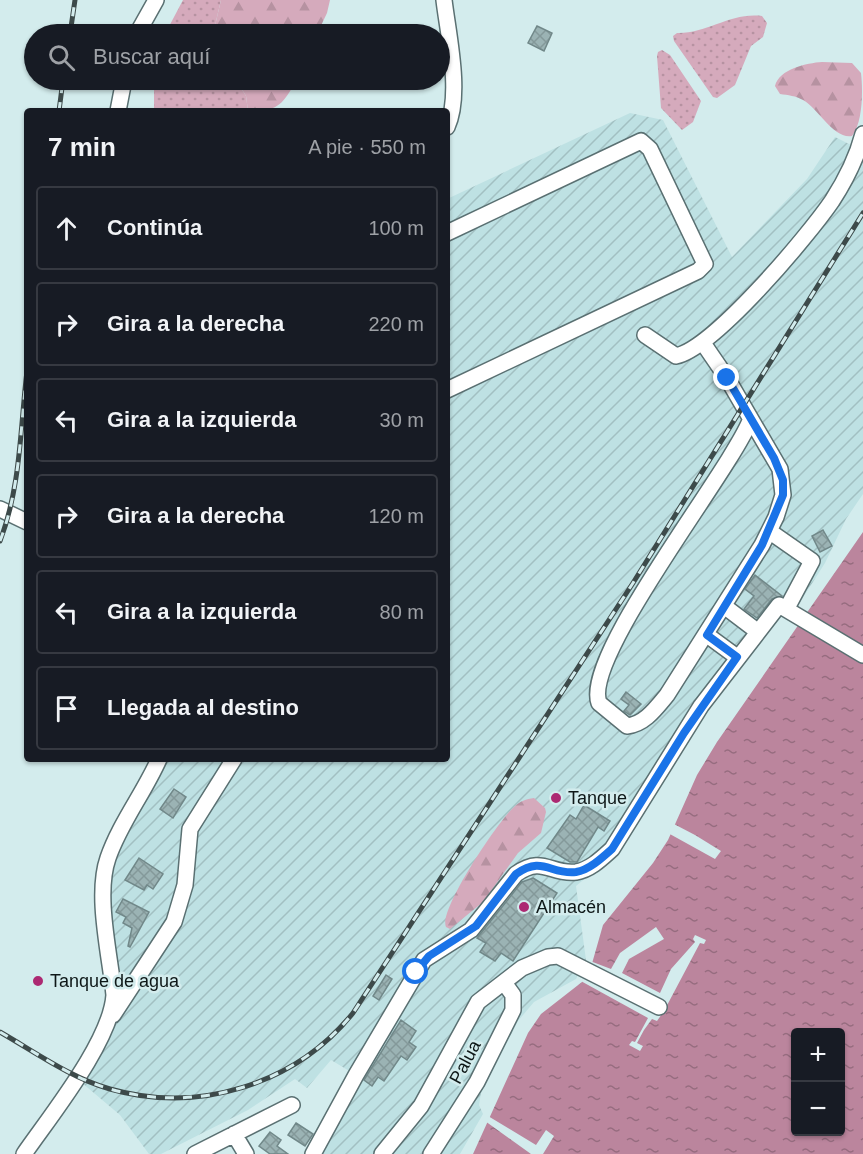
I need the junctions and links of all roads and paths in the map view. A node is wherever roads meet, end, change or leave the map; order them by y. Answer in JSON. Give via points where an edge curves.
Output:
{"nodes":[{"id":1,"x":156,"y":0,"type":"edge"},
{"id":2,"x":444,"y":0,"type":"edge"},
{"id":3,"x":143,"y":24,"type":"edge"},
{"id":4,"x":447,"y":24,"type":"edge"},
{"id":5,"x":450,"y":41,"type":"edge"},
{"id":6,"x":122,"y":90,"type":"edge"},
{"id":7,"x":119,"y":108,"type":"edge"},
{"id":8,"x":450,"y":117,"type":"edge"},
{"id":9,"x":863,"y":134,"type":"edge"},
{"id":10,"x":450,"y":232,"type":"edge"},
{"id":11,"x":645,"y":335,"type":"dead end"},
{"id":12,"x":703,"y":343,"type":"junction"},
{"id":13,"x":450,"y":389,"type":"edge"},
{"id":14,"x":750,"y":421,"type":"junction"},
{"id":15,"x":0,"y":509,"type":"edge"},
{"id":16,"x":24,"y":521,"type":"edge"},
{"id":17,"x":769,"y":531,"type":"junction"},
{"id":18,"x":724,"y":606,"type":"junction"},
{"id":19,"x":787,"y":608,"type":"junction"},
{"id":20,"x":758,"y":631,"type":"junction"},
{"id":21,"x":707,"y":635,"type":"junction"},
{"id":22,"x":863,"y":655,"type":"edge"},
{"id":23,"x":737,"y":657,"type":"junction"},
{"id":24,"x":158,"y":762,"type":"edge"},
{"id":25,"x":232,"y":762,"type":"edge"},
{"id":26,"x":505,"y":984,"type":"junction"},
{"id":27,"x":659,"y":1007,"type":"dead end"},
{"id":28,"x":108,"y":1023,"type":"junction"},
{"id":29,"x":292,"y":1105,"type":"dead end"},
{"id":30,"x":234,"y":1134,"type":"junction"},
{"id":31,"x":24,"y":1154,"type":"edge"},
{"id":32,"x":195,"y":1154,"type":"edge"},
{"id":33,"x":246,"y":1154,"type":"edge"},
{"id":34,"x":313,"y":1154,"type":"edge"},
{"id":35,"x":382,"y":1154,"type":"edge"},
{"id":36,"x":431,"y":1154,"type":"edge"}],
"edges":[{"from":1,"to":3,"type":"street"},
{"from":2,"to":4,"type":"street"},
{"from":5,"to":8,"type":"street"},
{"from":6,"to":7,"type":"street"},
{"from":9,"to":12,"type":"street","via":[[851,165],[825,210],[739,310]]},
{"from":10,"to":13,"type":"street","via":[[641,141],[650,149],[705,264],[698,271]]},
{"from":11,"to":12,"type":"street","via":[[676,356]]},
{"from":12,"to":14,"type":"street"},
{"from":14,"to":17,"type":"street","via":[[783,480],[781,504]]},
{"from":14,"to":21,"type":"street","via":[[732,457],[624,625],[601,675],[597,688],[599,703],[627,726],[641,721],[668,695]]},
{"from":15,"to":16,"type":"street"},
{"from":17,"to":18,"type":"street"},
{"from":17,"to":19,"type":"street","via":[[812,561]]},
{"from":18,"to":20,"type":"street"},
{"from":18,"to":21,"type":"street"},
{"from":19,"to":20,"type":"street","via":[[778,605]]},
{"from":19,"to":22,"type":"street"},
{"from":20,"to":23,"type":"street"},
{"from":21,"to":23,"type":"street"},
{"from":23,"to":34,"type":"street","via":[[695,715],[612,849],[578,872],[539,864],[524,868],[471,930],[426,958]]},
{"from":24,"to":28,"type":"street","via":[[115,842],[105,869],[114,995]]},
{"from":25,"to":28,"type":"street","via":[[190,829],[185,885],[174,922]]},
{"from":26,"to":27,"type":"street","via":[[522,968],[558,956]]},
{"from":26,"to":35,"type":"street","via":[[478,1002],[421,1106]]},
{"from":26,"to":36,"type":"street","name":"Palua","via":[[513,995],[513,1010],[477,1082]]},
{"from":28,"to":31,"type":"street"},
{"from":29,"to":30,"type":"street"},
{"from":30,"to":32,"type":"street"},
{"from":30,"to":33,"type":"street"}]}
